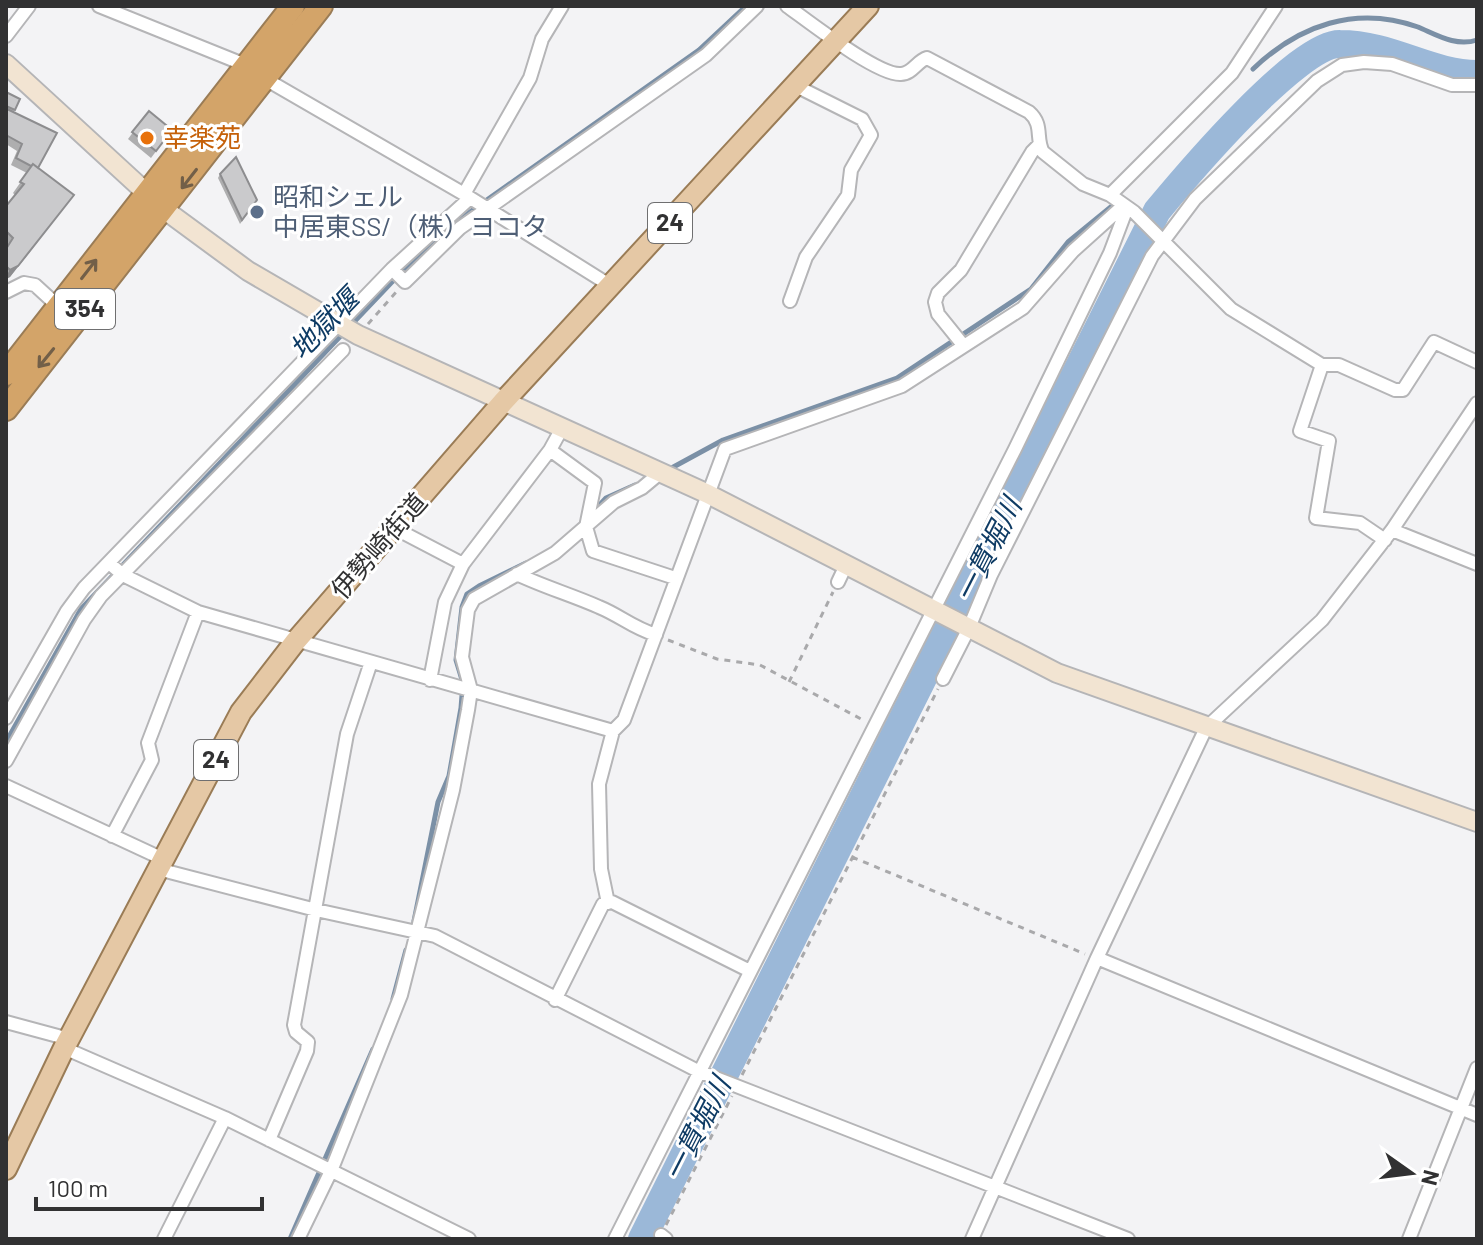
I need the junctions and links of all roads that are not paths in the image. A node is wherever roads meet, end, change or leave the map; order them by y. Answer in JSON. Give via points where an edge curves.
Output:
{"nodes":[{"id":1,"x":29,"y":6,"type":"edge"},
{"id":2,"x":99,"y":6,"type":"edge"},
{"id":3,"x":293,"y":6,"type":"edge"},
{"id":4,"x":321,"y":6,"type":"edge"},
{"id":5,"x":562,"y":6,"type":"edge"},
{"id":6,"x":757,"y":6,"type":"edge"},
{"id":7,"x":787,"y":6,"type":"edge"},
{"id":8,"x":868,"y":6,"type":"edge"},
{"id":9,"x":1276,"y":6,"type":"edge"},
{"id":10,"x":6,"y":36,"type":"edge"},
{"id":11,"x":836,"y":42,"type":"junction"},
{"id":12,"x":6,"y":64,"type":"edge"},
{"id":13,"x":248,"y":66,"type":"junction"},
{"id":14,"x":267,"y":80,"type":"junction"},
{"id":15,"x":1477,"y":85,"type":"edge"},
{"id":16,"x":796,"y":86,"type":"junction"},
{"id":17,"x":1039,"y":145,"type":"junction"},
{"id":18,"x":146,"y":195,"type":"junction"},
{"id":19,"x":1110,"y":195,"type":"junction"},
{"id":20,"x":467,"y":196,"type":"junction"},
{"id":21,"x":487,"y":209,"type":"junction"},
{"id":22,"x":1128,"y":209,"type":"junction"},
{"id":23,"x":165,"y":210,"type":"junction"},
{"id":24,"x":1160,"y":239,"type":"junction"},
{"id":25,"x":392,"y":269,"type":"junction"},
{"id":26,"x":611,"y":286,"type":"junction"},
{"id":27,"x":6,"y":292,"type":"edge"},
{"id":28,"x":790,"y":301,"type":"dead end"},
{"id":29,"x":59,"y":307,"type":"junction"},
{"id":30,"x":339,"y":324,"type":"junction"},
{"id":31,"x":963,"y":345,"type":"junction"},
{"id":32,"x":343,"y":350,"type":"dead end"},
{"id":33,"x":1477,"y":362,"type":"edge"},
{"id":34,"x":1322,"y":365,"type":"junction"},
{"id":35,"x":6,"y":374,"type":"edge"},
{"id":36,"x":503,"y":402,"type":"junction"},
{"id":37,"x":1477,"y":403,"type":"edge"},
{"id":38,"x":6,"y":409,"type":"edge"},
{"id":39,"x":561,"y":430,"type":"junction"},
{"id":40,"x":550,"y":450,"type":"junction"},
{"id":41,"x":660,"y":473,"type":"junction"},
{"id":42,"x":708,"y":494,"type":"junction"},
{"id":43,"x":586,"y":527,"type":"junction"},
{"id":44,"x":396,"y":529,"type":"junction"},
{"id":45,"x":1389,"y":535,"type":"junction"},
{"id":46,"x":109,"y":563,"type":"junction"},
{"id":47,"x":847,"y":563,"type":"junction"},
{"id":48,"x":463,"y":564,"type":"junction"},
{"id":49,"x":1477,"y":564,"type":"edge"},
{"id":50,"x":517,"y":574,"type":"junction"},
{"id":51,"x":123,"y":575,"type":"junction"},
{"id":52,"x":675,"y":578,"type":"junction"},
{"id":53,"x":838,"y":582,"type":"road end"},
{"id":54,"x":198,"y":612,"type":"junction"},
{"id":55,"x":934,"y":613,"type":"junction"},
{"id":56,"x":967,"y":630,"type":"junction"},
{"id":57,"x":656,"y":635,"type":"junction"},
{"id":58,"x":295,"y":642,"type":"junction"},
{"id":59,"x":371,"y":662,"type":"junction"},
{"id":60,"x":943,"y":679,"type":"road end"},
{"id":61,"x":430,"y":680,"type":"junction"},
{"id":62,"x":470,"y":693,"type":"junction"},
{"id":63,"x":6,"y":718,"type":"edge"},
{"id":64,"x":1206,"y":728,"type":"junction"},
{"id":65,"x":613,"y":731,"type":"junction"},
{"id":66,"x":6,"y":761,"type":"edge"},
{"id":67,"x":6,"y":786,"type":"edge"},
{"id":68,"x":1477,"y":822,"type":"edge"},
{"id":69,"x":112,"y":836,"type":"junction"},
{"id":70,"x":161,"y":864,"type":"junction"},
{"id":71,"x":608,"y":903,"type":"junction"},
{"id":72,"x":316,"y":910,"type":"junction"},
{"id":73,"x":418,"y":934,"type":"junction"},
{"id":74,"x":1097,"y":958,"type":"junction"},
{"id":75,"x":750,"y":971,"type":"junction"},
{"id":76,"x":555,"y":1000,"type":"junction"},
{"id":77,"x":6,"y":1022,"type":"edge"},
{"id":78,"x":66,"y":1044,"type":"junction"},
{"id":79,"x":1477,"y":1068,"type":"edge"},
{"id":80,"x":701,"y":1072,"type":"junction"},
{"id":81,"x":1461,"y":1109,"type":"junction"},
{"id":82,"x":1477,"y":1115,"type":"edge"},
{"id":83,"x":225,"y":1118,"type":"junction"},
{"id":84,"x":269,"y":1140,"type":"junction"},
{"id":85,"x":6,"y":1169,"type":"edge"},
{"id":86,"x":331,"y":1171,"type":"junction"},
{"id":87,"x":996,"y":1185,"type":"junction"},
{"id":88,"x":164,"y":1239,"type":"edge"},
{"id":89,"x":298,"y":1239,"type":"edge"},
{"id":90,"x":469,"y":1239,"type":"edge"},
{"id":91,"x":615,"y":1239,"type":"edge"},
{"id":92,"x":972,"y":1239,"type":"edge"},
{"id":93,"x":1128,"y":1239,"type":"edge"},
{"id":94,"x":1409,"y":1239,"type":"edge"}],
"edges":[{"from":1,"to":10,"type":"street"},
{"from":2,"to":13,"type":"street"},
{"from":3,"to":13,"type":"highway","number":"354"},
{"from":4,"to":14,"type":"highway","number":"354"},
{"from":5,"to":20,"type":"street"},
{"from":6,"to":21,"type":"street","via":[[706,55]]},
{"from":7,"to":11,"type":"street"},
{"from":8,"to":11,"type":"main road","name":"伊勢崎街道","number":"24"},
{"from":9,"to":19,"type":"street","via":[[1232,73]]},
{"from":11,"to":16,"type":"main road","name":"伊勢崎街道","number":"24"},
{"from":11,"to":17,"type":"street","via":[[899,75],[927,58],[950,68],[1029,112],[1040,126]]},
{"from":12,"to":18,"type":"street"},
{"from":13,"to":18,"type":"highway","number":"354"},
{"from":14,"to":20,"type":"street"},
{"from":14,"to":23,"type":"highway","number":"354","one_way":true},
{"from":15,"to":24,"type":"street","via":[[1452,85],[1392,64],[1342,65],[1317,81]]},
{"from":16,"to":26,"type":"main road","name":"伊勢崎街道","number":"24"},
{"from":16,"to":28,"type":"street","via":[[862,119],[871,135],[851,170],[848,195],[806,257]]},
{"from":17,"to":19,"type":"street","via":[[1083,184]]},
{"from":17,"to":31,"type":"street","via":[[961,270],[938,293],[938,314]]},
{"from":18,"to":23,"type":"street"},
{"from":29,"to":18,"type":"highway","number":"354","one_way":true},
{"from":19,"to":22,"type":"street"},
{"from":20,"to":21,"type":"street"},
{"from":20,"to":25,"type":"street"},
{"from":21,"to":25,"type":"street","via":[[405,282]]},
{"from":21,"to":26,"type":"street"},
{"from":22,"to":24,"type":"street"},
{"from":22,"to":31,"type":"street","via":[[1073,251],[1023,308]]},
{"from":22,"to":55,"type":"street"},
{"from":23,"to":30,"type":"street","via":[[248,271]]},
{"from":23,"to":38,"type":"highway","number":"354","one_way":true},
{"from":24,"to":34,"type":"street","via":[[1231,309]]},
{"from":24,"to":56,"type":"street"},
{"from":25,"to":30,"type":"street"},
{"from":26,"to":36,"type":"main road","name":"伊勢崎街道","number":"24"},
{"from":27,"to":29,"type":"street","via":[[24,283],[35,285]]},
{"from":29,"to":35,"type":"highway","number":"354"},
{"from":30,"to":36,"type":"street"},
{"from":30,"to":46,"type":"street"},
{"from":31,"to":42,"type":"street","via":[[902,386],[725,449]]},
{"from":32,"to":51,"type":"street"},
{"from":33,"to":34,"type":"street","via":[[1434,342],[1403,390],[1339,365]]},
{"from":34,"to":45,"type":"street","via":[[1300,431],[1329,441],[1316,518],[1360,523]]},
{"from":36,"to":39,"type":"street"},
{"from":36,"to":44,"type":"main road","name":"伊勢崎街道","number":"24"},
{"from":37,"to":45,"type":"street"},
{"from":39,"to":40,"type":"street"},
{"from":39,"to":41,"type":"street"},
{"from":40,"to":43,"type":"street","via":[[595,483]]},
{"from":40,"to":48,"type":"street"},
{"from":41,"to":42,"type":"street"},
{"from":41,"to":43,"type":"street"},
{"from":42,"to":47,"type":"street"},
{"from":42,"to":52,"type":"street"},
{"from":43,"to":50,"type":"street","via":[[555,553]]},
{"from":43,"to":52,"type":"street","via":[[593,551]]},
{"from":44,"to":48,"type":"street"},
{"from":44,"to":58,"type":"main road","name":"伊勢崎街道","number":"24"},
{"from":45,"to":49,"type":"street"},
{"from":45,"to":64,"type":"street","via":[[1322,620]]},
{"from":46,"to":51,"type":"street"},
{"from":46,"to":63,"type":"street","via":[[67,611]]},
{"from":47,"to":53,"type":"street"},
{"from":47,"to":55,"type":"street"},
{"from":48,"to":61,"type":"street","via":[[445,602]]},
{"from":50,"to":57,"type":"street"},
{"from":50,"to":62,"type":"street","via":[[484,590],[468,610],[462,657]]},
{"from":51,"to":54,"type":"street"},
{"from":51,"to":66,"type":"street","via":[[91,608]]},
{"from":52,"to":57,"type":"street"},
{"from":54,"to":58,"type":"street"},
{"from":54,"to":69,"type":"street","via":[[148,743],[152,760]]},
{"from":55,"to":56,"type":"street"},
{"from":55,"to":75,"type":"street"},
{"from":56,"to":60,"type":"street"},
{"from":56,"to":64,"type":"street","via":[[1057,673]]},
{"from":57,"to":65,"type":"street","via":[[624,720]]},
{"from":58,"to":59,"type":"street"},
{"from":58,"to":70,"type":"main road","name":"伊勢崎街道","number":"24","via":[[241,712]]},
{"from":59,"to":61,"type":"street"},
{"from":59,"to":72,"type":"street","via":[[347,734]]},
{"from":61,"to":62,"type":"street"},
{"from":62,"to":65,"type":"street"},
{"from":62,"to":73,"type":"street"},
{"from":64,"to":68,"type":"street"},
{"from":64,"to":74,"type":"street"},
{"from":65,"to":71,"type":"street","via":[[599,784],[601,869]]},
{"from":67,"to":69,"type":"street"},
{"from":69,"to":70,"type":"street"},
{"from":70,"to":72,"type":"street"},
{"from":70,"to":78,"type":"main road","name":"伊勢崎街道","number":"24"},
{"from":71,"to":75,"type":"street"},
{"from":71,"to":76,"type":"street"},
{"from":72,"to":73,"type":"street"},
{"from":72,"to":84,"type":"street","via":[[294,1025],[308,1042],[307,1051]]},
{"from":73,"to":76,"type":"street","via":[[435,936]]},
{"from":73,"to":86,"type":"street","via":[[390,1027]]},
{"from":74,"to":81,"type":"street"},
{"from":74,"to":87,"type":"street"},
{"from":75,"to":80,"type":"street"},
{"from":76,"to":80,"type":"street"},
{"from":77,"to":78,"type":"street"},
{"from":78,"to":83,"type":"street"},
{"from":78,"to":85,"type":"main road","name":"伊勢崎街道","number":"24"},
{"from":79,"to":81,"type":"street"},
{"from":80,"to":87,"type":"street"},
{"from":80,"to":91,"type":"street"},
{"from":81,"to":82,"type":"street"},
{"from":81,"to":94,"type":"street"},
{"from":83,"to":84,"type":"street"},
{"from":83,"to":88,"type":"street"},
{"from":84,"to":86,"type":"street"},
{"from":86,"to":89,"type":"street"},
{"from":86,"to":90,"type":"street"},
{"from":87,"to":92,"type":"street"},
{"from":87,"to":93,"type":"street"}]}
